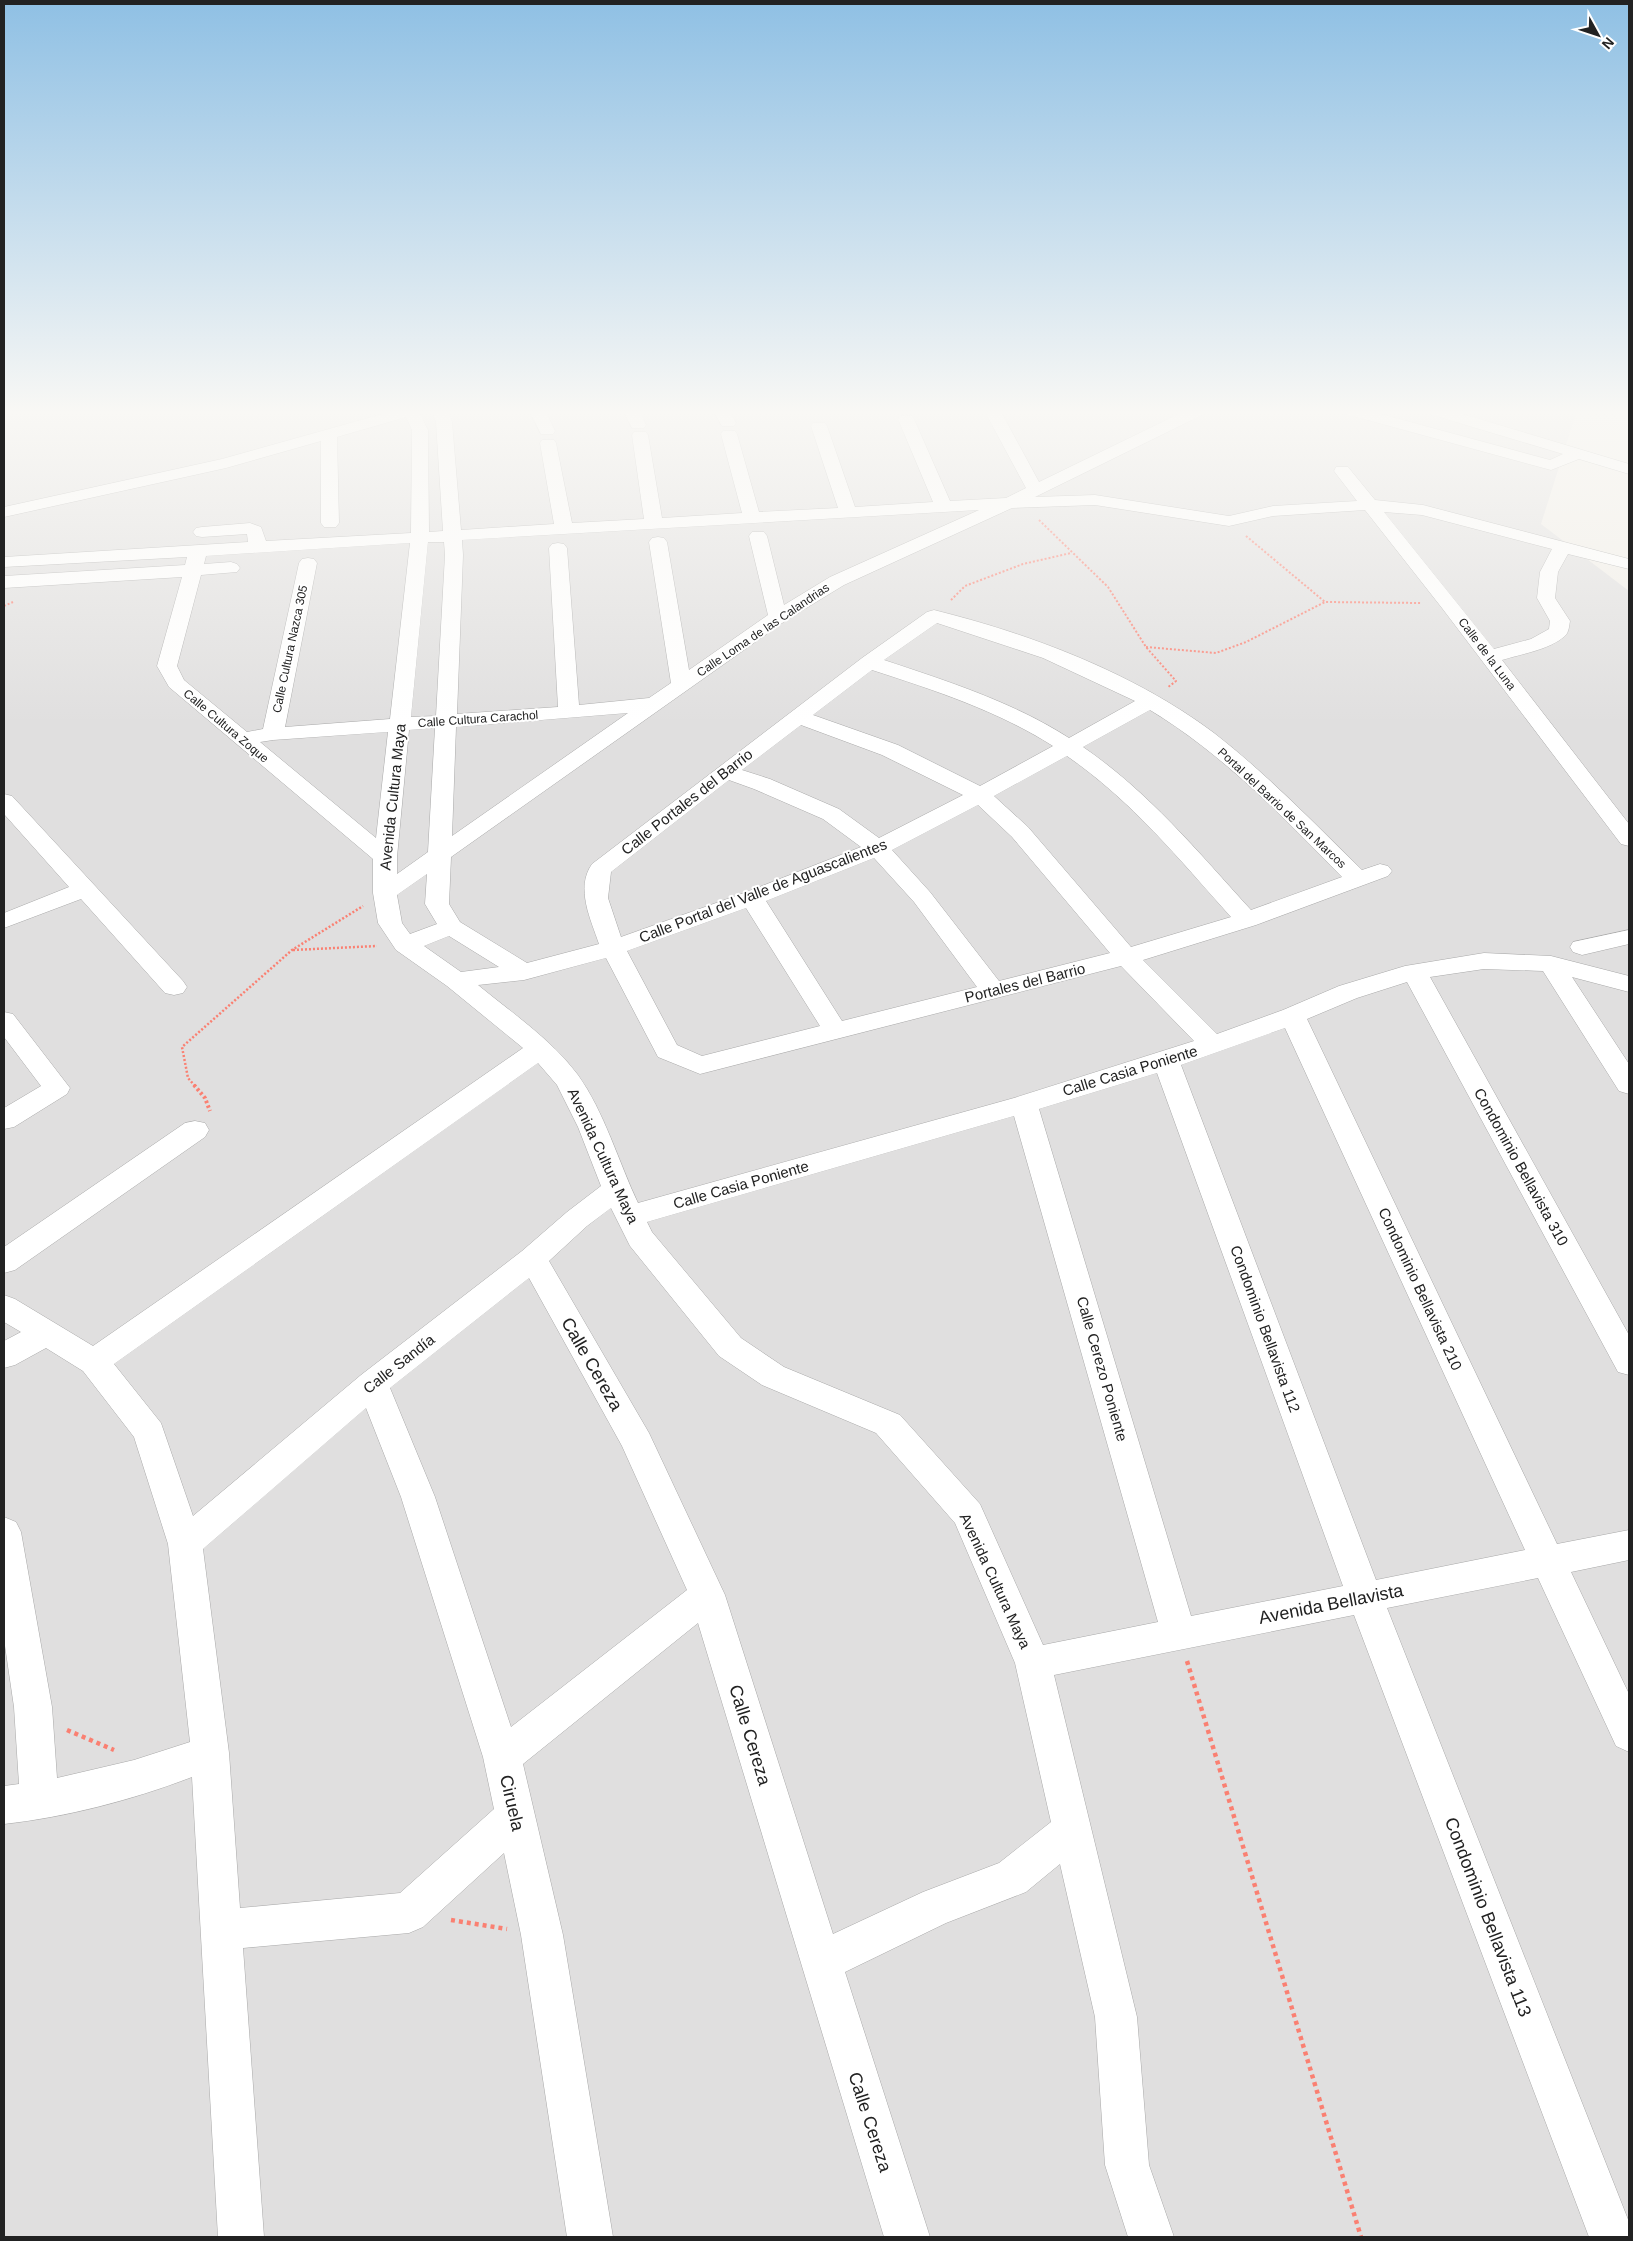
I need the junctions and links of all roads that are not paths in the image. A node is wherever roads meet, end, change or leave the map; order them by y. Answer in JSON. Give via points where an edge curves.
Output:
{"nodes":[{"id":1,"x":330,"y":515,"type":"edge"},
{"id":2,"x":415,"y":515,"type":"edge"},
{"id":3,"x":456,"y":515,"type":"edge"},
{"id":4,"x":561,"y":515,"type":"edge"},
{"id":5,"x":658,"y":515,"type":"edge"},
{"id":6,"x":751,"y":515,"type":"edge"},
{"id":7,"x":818,"y":515,"type":"edge"},
{"id":8,"x":983,"y":515,"type":"edge"},
{"id":9,"x":1187,"y":515,"type":"edge"},
{"id":10,"x":1257,"y":515,"type":"edge"},
{"id":11,"x":1377,"y":515,"type":"edge"},
{"id":12,"x":1442,"y":515,"type":"edge"},
{"id":13,"x":752,"y":518,"type":"junction"},
{"id":14,"x":1038,"y":519,"type":"road end"},
{"id":15,"x":330,"y":523,"type":"dead end"},
{"id":16,"x":962,"y":524,"type":"junction"},
{"id":17,"x":913,"y":527,"type":"dead end"},
{"id":18,"x":564,"y":530,"type":"junction"},
{"id":19,"x":181,"y":533,"type":"dead end"},
{"id":20,"x":778,"y":535,"type":"dead end"},
{"id":21,"x":663,"y":536,"type":"junction"},
{"id":22,"x":638,"y":544,"type":"dead end"},
{"id":23,"x":1563,"y":546,"type":"junction"},
{"id":24,"x":258,"y":547,"type":"junction"},
{"id":25,"x":578,"y":547,"type":"dead end"},
{"id":26,"x":461,"y":548,"type":"junction"},
{"id":27,"x":413,"y":551,"type":"junction"},
{"id":28,"x":195,"y":561,"type":"junction"},
{"id":29,"x":4,"y":562,"type":"edge"},
{"id":30,"x":308,"y":564,"type":"dead end"},
{"id":31,"x":1629,"y":564,"type":"edge"},
{"id":32,"x":250,"y":567,"type":"dead end"},
{"id":33,"x":4,"y":582,"type":"edge"},
{"id":34,"x":934,"y":616,"type":"joint"},
{"id":35,"x":778,"y":617,"type":"junction"},
{"id":36,"x":1489,"y":657,"type":"junction"},
{"id":37,"x":869,"y":662,"type":"junction"},
{"id":38,"x":681,"y":685,"type":"junction"},
{"id":39,"x":1151,"y":701,"type":"junction"},
{"id":40,"x":655,"y":703,"type":"junction"},
{"id":41,"x":569,"y":712,"type":"junction"},
{"id":42,"x":799,"y":716,"type":"junction"},
{"id":43,"x":446,"y":722,"type":"junction"},
{"id":44,"x":401,"y":724,"type":"junction"},
{"id":45,"x":273,"y":734,"type":"junction"},
{"id":46,"x":241,"y":739,"type":"junction"},
{"id":47,"x":1067,"y":747,"type":"junction"},
{"id":48,"x":725,"y":772,"type":"junction"},
{"id":49,"x":980,"y":796,"type":"junction"},
{"id":50,"x":4,"y":801,"type":"edge"},
{"id":51,"x":1629,"y":839,"type":"edge"},
{"id":52,"x":878,"y":848,"type":"junction"},
{"id":53,"x":441,"y":854,"type":"junction"},
{"id":54,"x":384,"y":856,"type":"junction"},
{"id":55,"x":1369,"y":875,"type":"joint"},
{"id":56,"x":85,"y":889,"type":"junction"},
{"id":57,"x":385,"y":893,"type":"junction"},
{"id":58,"x":752,"y":898,"type":"junction"},
{"id":59,"x":1247,"y":920,"type":"junction"},
{"id":60,"x":4,"y":921,"type":"edge"},
{"id":61,"x":451,"y":927,"type":"junction"},
{"id":62,"x":1629,"y":937,"type":"edge"},
{"id":63,"x":405,"y":945,"type":"junction"},
{"id":64,"x":1582,"y":947,"type":"dead end"},
{"id":65,"x":613,"y":948,"type":"junction"},
{"id":66,"x":1126,"y":957,"type":"junction"},
{"id":67,"x":1551,"y":964,"type":"junction"},
{"id":68,"x":524,"y":972,"type":"junction"},
{"id":69,"x":1414,"y":972,"type":"junction"},
{"id":70,"x":456,"y":980,"type":"junction"},
{"id":71,"x":1629,"y":984,"type":"edge"},
{"id":72,"x":174,"y":987,"type":"dead end"},
{"id":73,"x":993,"y":991,"type":"junction"},
{"id":74,"x":1292,"y":1016,"type":"junction"},
{"id":75,"x":4,"y":1020,"type":"edge"},
{"id":76,"x":835,"y":1030,"type":"junction"},
{"id":77,"x":1213,"y":1045,"type":"junction"},
{"id":78,"x":540,"y":1050,"type":"junction"},
{"id":79,"x":667,"y":1051,"type":"joint"},
{"id":80,"x":1166,"y":1061,"type":"junction"},
{"id":81,"x":1629,"y":1085,"type":"edge"},
{"id":82,"x":1024,"y":1104,"type":"junction"},
{"id":83,"x":4,"y":1120,"type":"edge"},
{"id":84,"x":195,"y":1130,"type":"road end"},
{"id":85,"x":617,"y":1189,"type":"junction"},
{"id":86,"x":630,"y":1216,"type":"junction"},
{"id":87,"x":533,"y":1259,"type":"junction"},
{"id":88,"x":4,"y":1262,"type":"edge"},
{"id":89,"x":4,"y":1308,"type":"edge"},
{"id":90,"x":46,"y":1333,"type":"junction"},
{"id":91,"x":4,"y":1356,"type":"edge"},
{"id":92,"x":94,"y":1362,"type":"junction"},
{"id":93,"x":1629,"y":1363,"type":"edge"},
{"id":94,"x":372,"y":1384,"type":"junction"},
{"id":95,"x":4,"y":1532,"type":"edge"},
{"id":96,"x":185,"y":1544,"type":"junction"},
{"id":97,"x":1629,"y":1545,"type":"edge"},
{"id":98,"x":1547,"y":1562,"type":"junction"},
{"id":99,"x":707,"y":1595,"type":"junction"},
{"id":100,"x":1365,"y":1597,"type":"junction"},
{"id":101,"x":1179,"y":1634,"type":"junction"},
{"id":102,"x":1032,"y":1663,"type":"junction"},
{"id":103,"x":1629,"y":1734,"type":"edge"},
{"id":104,"x":210,"y":1753,"type":"junction"},
{"id":105,"x":502,"y":1757,"type":"junction"},
{"id":106,"x":22,"y":1803,"type":"edge"},
{"id":107,"x":515,"y":1816,"type":"junction"},
{"id":108,"x":1072,"y":1830,"type":"junction"},
{"id":109,"x":221,"y":1930,"type":"junction"},
{"id":110,"x":820,"y":1962,"type":"junction"},
{"id":111,"x":241,"y":2237,"type":"edge"},
{"id":112,"x":590,"y":2237,"type":"edge"},
{"id":113,"x":907,"y":2237,"type":"edge"},
{"id":114,"x":1151,"y":2237,"type":"edge"},
{"id":115,"x":1612,"y":2237,"type":"edge"}],
"edges":[{"from":1,"to":15,"type":"street"},
{"from":2,"to":27,"type":"street","name":"Avenida Cultura Maya"},
{"from":3,"to":26,"type":"street"},
{"from":4,"to":18,"type":"street"},
{"from":5,"to":21,"type":"street"},
{"from":6,"to":13,"type":"street"},
{"from":7,"to":13,"type":"street"},
{"from":8,"to":16,"type":"street","name":"Calle Loma de las Calandrias"},
{"from":9,"to":10,"type":"street","via":[[1228,521]]},
{"from":11,"to":36,"type":"street","name":"Calle de la Luna"},
{"from":12,"to":23,"type":"street"},
{"from":13,"to":21,"type":"street"},
{"from":14,"to":16,"type":"street"},
{"from":16,"to":17,"type":"street"},
{"from":16,"to":35,"type":"street","name":"Calle Loma de las Calandrias","via":[[837,581]]},
{"from":18,"to":21,"type":"street"},
{"from":18,"to":26,"type":"street"},
{"from":19,"to":24,"type":"street","via":[[250,528],[255,532]]},
{"from":20,"to":35,"type":"street","via":[[749,537]]},
{"from":21,"to":22,"type":"street"},
{"from":21,"to":38,"type":"street"},
{"from":23,"to":31,"type":"street"},
{"from":23,"to":36,"type":"street","via":[[1550,572],[1546,598],[1560,621],[1558,632],[1538,643]]},
{"from":24,"to":27,"type":"street"},
{"from":24,"to":28,"type":"street"},
{"from":25,"to":41,"type":"street","via":[[549,549]]},
{"from":26,"to":27,"type":"street"},
{"from":26,"to":43,"type":"street"},
{"from":27,"to":44,"type":"street","name":"Avenida Cultura Maya"},
{"from":28,"to":29,"type":"street"},
{"from":28,"to":32,"type":"street"},
{"from":28,"to":33,"type":"street"},
{"from":28,"to":46,"type":"street","name":"Calle Cultura Zoque","via":[[167,666],[176,683]]},
{"from":30,"to":45,"type":"street","name":"Calle Cultura Nazca 305"},
{"from":34,"to":37,"type":"street","name":"Calle Portales del Barrio"},
{"from":34,"to":39,"type":"street","name":"Portal del Barrio de San Marcos","via":[[1037,649]]},
{"from":35,"to":38,"type":"street","name":"Calle Loma de las Calandrias"},
{"from":36,"to":51,"type":"street","name":"Calle de la Luna"},
{"from":37,"to":42,"type":"street","name":"Calle Portales del Barrio"},
{"from":37,"to":47,"type":"street","via":[[945,687],[1029,724]]},
{"from":38,"to":40,"type":"street","name":"Calle Loma de las Calandrias"},
{"from":39,"to":47,"type":"street","name":"Calle Portal del Valle de Aguascalientes"},
{"from":39,"to":55,"type":"street","name":"Portal del Barrio de San Marcos","via":[[1212,742],[1294,816]]},
{"from":40,"to":41,"type":"street","name":"Calle Cultura Carachol"},
{"from":40,"to":53,"type":"street","name":"Calle Loma de las Calandrias"},
{"from":41,"to":43,"type":"street","name":"Calle Cultura Carachol"},
{"from":42,"to":48,"type":"street","name":"Calle Portales del Barrio"},
{"from":42,"to":49,"type":"street","via":[[890,750]]},
{"from":43,"to":44,"type":"street","name":"Calle Cultura Carachol"},
{"from":43,"to":53,"type":"street"},
{"from":44,"to":45,"type":"street","name":"Calle Cultura Carachol"},
{"from":44,"to":54,"type":"street","name":"Avenida Cultura Maya"},
{"from":45,"to":46,"type":"street","name":"Calle Cultura Carachol"},
{"from":46,"to":54,"type":"street","name":"Calle Cultura Zoque"},
{"from":47,"to":49,"type":"street","name":"Calle Portal del Valle de Aguascalientes"},
{"from":47,"to":59,"type":"street","via":[[1142,805]]},
{"from":48,"to":52,"type":"street","via":[[831,814]]},
{"from":48,"to":65,"type":"street","name":"Calle Portales del Barrio","via":[[600,869],[596,898]]},
{"from":49,"to":52,"type":"street","name":"Calle Portal del Valle de Aguascalientes"},
{"from":49,"to":66,"type":"street","via":[[1020,832]]},
{"from":50,"to":56,"type":"street"},
{"from":52,"to":58,"type":"street","name":"Calle Portal del Valle de Aguascalientes"},
{"from":52,"to":73,"type":"street","via":[[922,897]]},
{"from":53,"to":57,"type":"street","name":"Calle Loma de las Calandrias"},
{"from":53,"to":61,"type":"street","via":[[437,904]]},
{"from":54,"to":57,"type":"street","name":"Avenida Cultura Maya"},
{"from":55,"to":59,"type":"street","name":"Portales del Barrio"},
{"from":56,"to":60,"type":"street"},
{"from":56,"to":72,"type":"street"},
{"from":57,"to":63,"type":"street","name":"Avenida Cultura Maya","via":[[390,923]]},
{"from":58,"to":65,"type":"street","name":"Calle Portal del Valle de Aguascalientes"},
{"from":58,"to":76,"type":"street"},
{"from":59,"to":66,"type":"street","name":"Portales del Barrio"},
{"from":61,"to":63,"type":"street"},
{"from":61,"to":68,"type":"street"},
{"from":62,"to":64,"type":"street"},
{"from":63,"to":70,"type":"street","name":"Avenida Cultura Maya"},
{"from":65,"to":68,"type":"street","name":"Calle Portal del Valle de Aguascalientes"},
{"from":65,"to":79,"type":"street","name":"Calle Portales del Barrio"},
{"from":66,"to":73,"type":"street","name":"Portales del Barrio"},
{"from":66,"to":77,"type":"street"},
{"from":67,"to":69,"type":"street","name":"Calle Casia Poniente","via":[[1484,961]]},
{"from":67,"to":71,"type":"street","name":"Calle Casia Poniente"},
{"from":67,"to":81,"type":"street"},
{"from":68,"to":70,"type":"street","name":"Calle Portal del Valle de Aguascalientes"},
{"from":69,"to":74,"type":"street","name":"Calle Casia Poniente","via":[[1348,992]]},
{"from":69,"to":93,"type":"street","name":"Condominio Bellavista 310"},
{"from":70,"to":78,"type":"street","name":"Avenida Cultura Maya"},
{"from":73,"to":76,"type":"street","name":"Portales del Barrio"},
{"from":74,"to":77,"type":"street","name":"Calle Casia Poniente"},
{"from":74,"to":98,"type":"street","name":"Condominio Bellavista 210"},
{"from":75,"to":83,"type":"street","via":[[57,1088]]},
{"from":76,"to":79,"type":"street","name":"Portales del Barrio","via":[[700,1065]]},
{"from":77,"to":80,"type":"street","name":"Calle Casia Poniente"},
{"from":78,"to":85,"type":"street","name":"Avenida Cultura Maya","via":[[568,1081]]},
{"from":78,"to":92,"type":"street"},
{"from":80,"to":82,"type":"street","name":"Calle Casia Poniente"},
{"from":80,"to":100,"type":"street","name":"Condominio Bellavista 112"},
{"from":82,"to":86,"type":"street","name":"Calle Casia Poniente"},
{"from":82,"to":101,"type":"street","name":"Calle Cerezo Poniente"},
{"from":84,"to":88,"type":"street"},
{"from":85,"to":86,"type":"street","name":"Avenida Cultura Maya"},
{"from":85,"to":87,"type":"street","name":"Calle Sandía"},
{"from":86,"to":102,"type":"street","name":"Avenida Cultura Maya","via":[[640,1238],[730,1347],[773,1376],[888,1424],[968,1514]]},
{"from":87,"to":94,"type":"street","name":"Calle Sandía"},
{"from":87,"to":99,"type":"street","name":"Calle Cereza","via":[[637,1442]]},
{"from":89,"to":90,"type":"street"},
{"from":90,"to":91,"type":"street"},
{"from":90,"to":92,"type":"street"},
{"from":92,"to":96,"type":"street","via":[[149,1432]]},
{"from":94,"to":96,"type":"street","name":"Calle Sandía"},
{"from":94,"to":105,"type":"street","name":"Ciruela","via":[[418,1497]]},
{"from":95,"to":106,"type":"street","via":[[33,1708]]},
{"from":96,"to":104,"type":"street"},
{"from":97,"to":98,"type":"street","name":"Avenida Bellavista"},
{"from":98,"to":100,"type":"street","name":"Avenida Bellavista"},
{"from":98,"to":103,"type":"street","name":"Condominio Bellavista 210"},
{"from":99,"to":105,"type":"street"},
{"from":99,"to":110,"type":"street","name":"Calle Cereza"},
{"from":100,"to":101,"type":"street","name":"Avenida Bellavista"},
{"from":100,"to":115,"type":"street","name":"Condominio Bellavista 113"},
{"from":101,"to":102,"type":"street","name":"Avenida Bellavista"},
{"from":102,"to":108,"type":"street","name":"Avenida Cultura Maya"},
{"from":104,"to":106,"type":"street","via":[[163,1771]]},
{"from":104,"to":109,"type":"street"},
{"from":105,"to":107,"type":"street","name":"Ciruela"},
{"from":107,"to":109,"type":"street","via":[[408,1913]]},
{"from":107,"to":112,"type":"street","name":"Ciruela","via":[[542,1934]]},
{"from":108,"to":110,"type":"street","via":[[1012,1878],[937,1906]]},
{"from":108,"to":114,"type":"street","name":"Avenida Cultura Maya","via":[[1116,2017],[1127,2165]]},
{"from":109,"to":111,"type":"street"},
{"from":110,"to":113,"type":"street","name":"Calle Cereza"}]}
